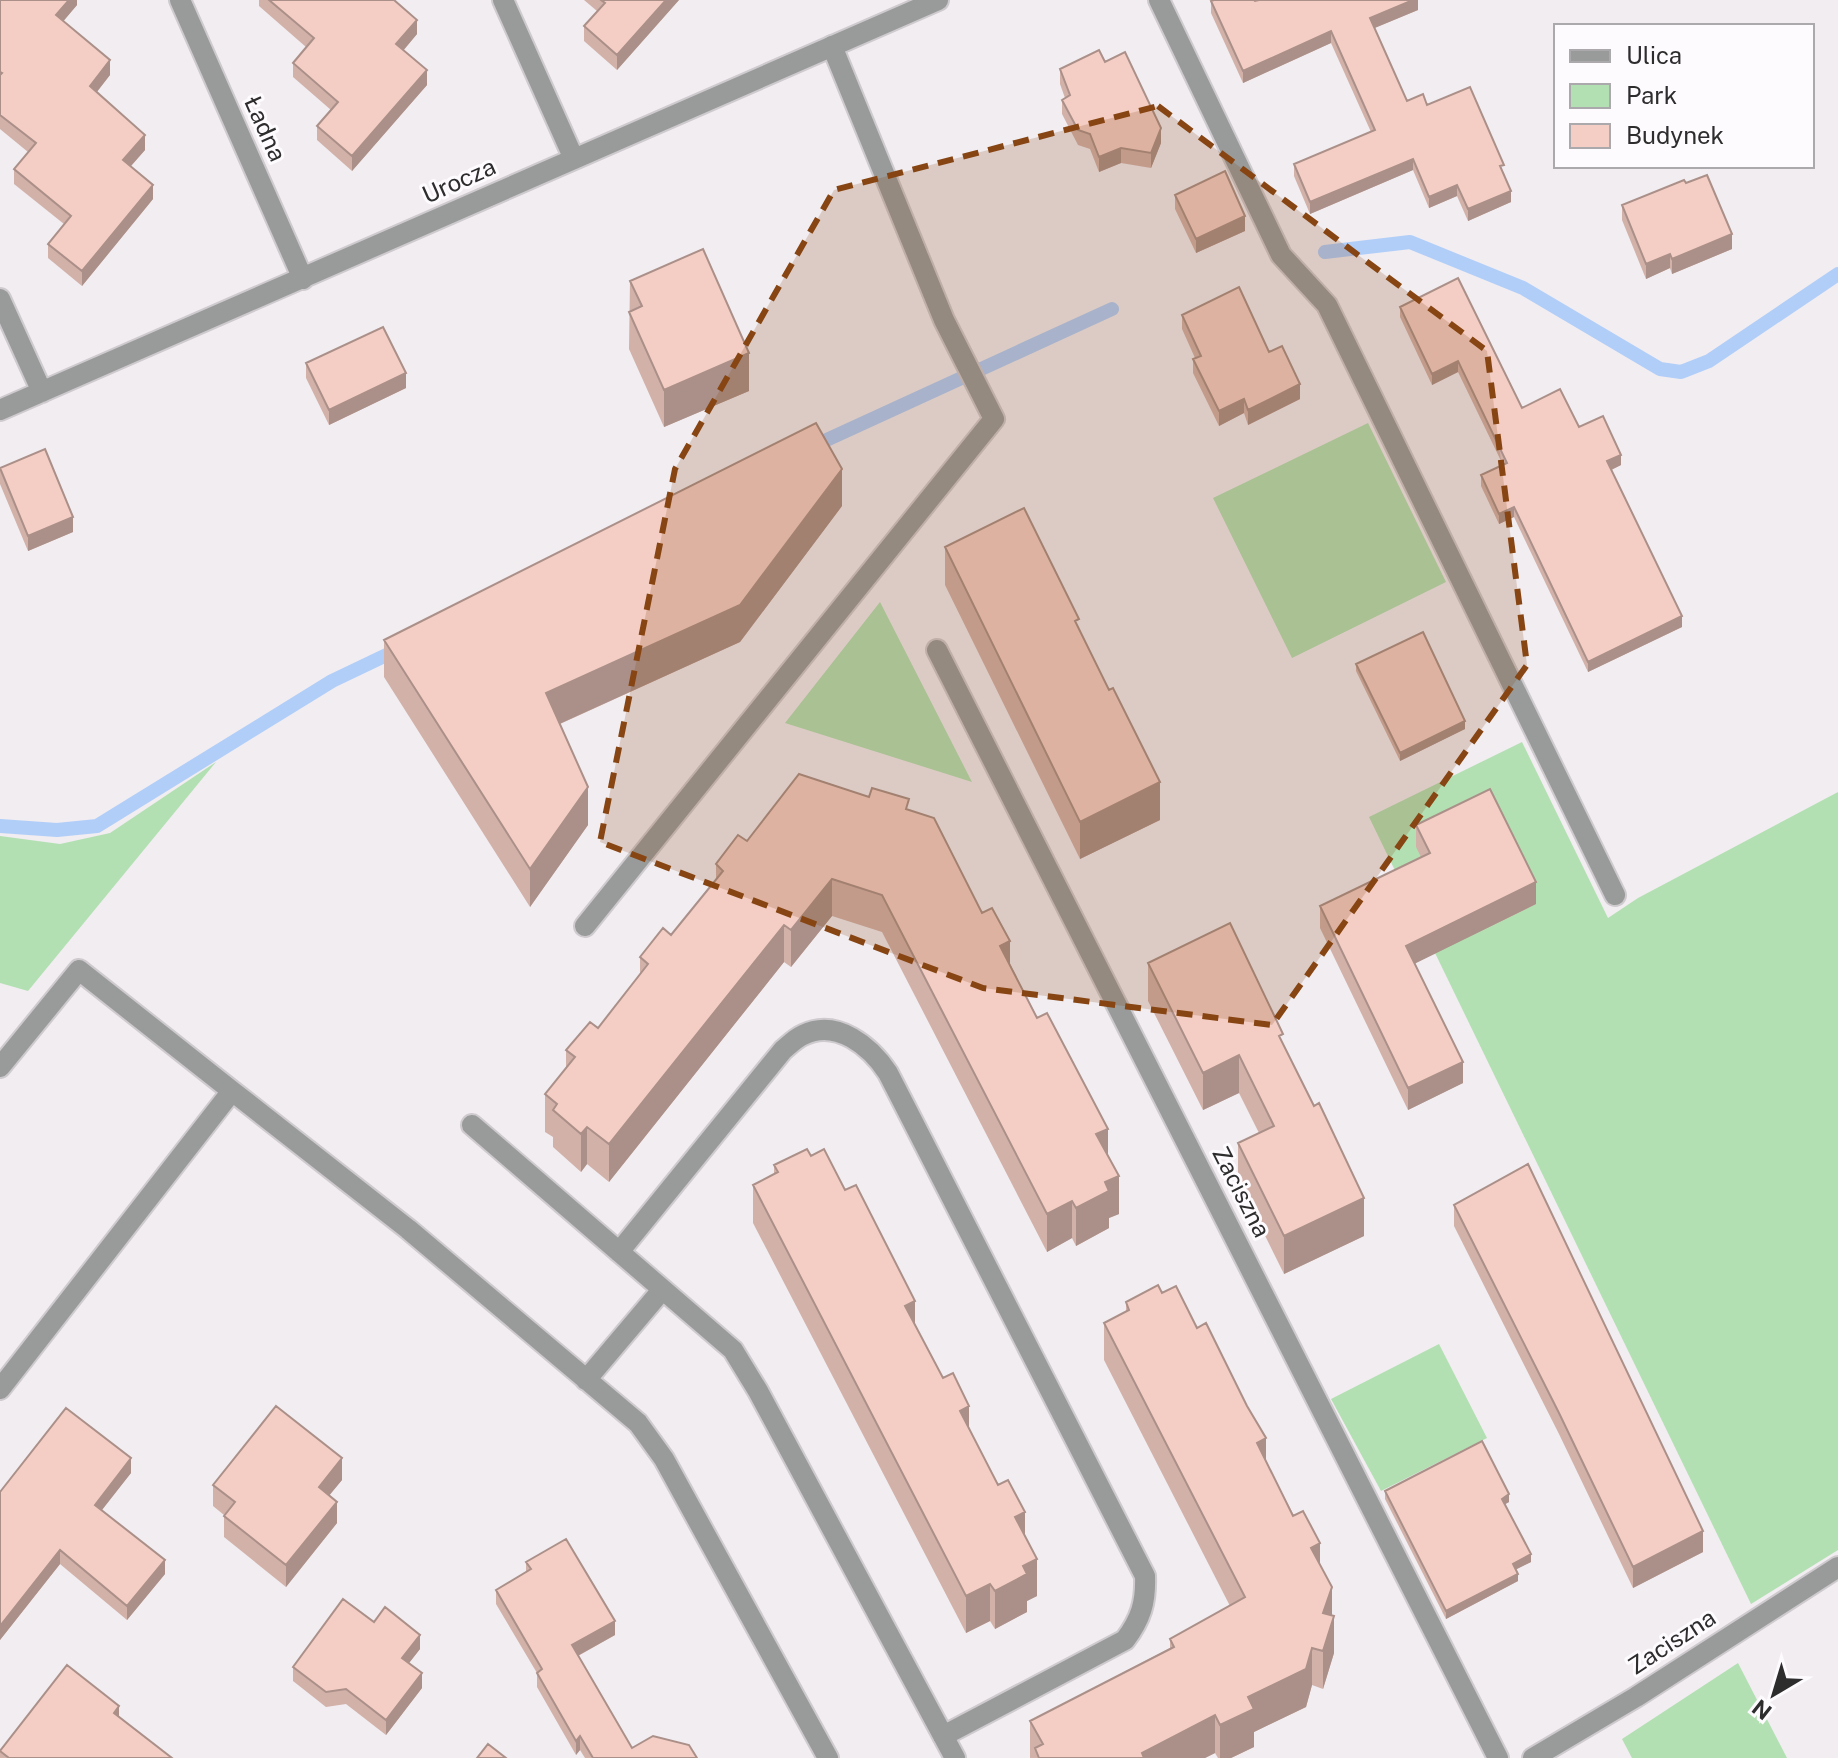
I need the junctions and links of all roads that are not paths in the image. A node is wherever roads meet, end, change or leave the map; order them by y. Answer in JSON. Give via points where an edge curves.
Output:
{"nodes":[{"id":1,"x":180,"y":0,"type":"edge"},
{"id":2,"x":503,"y":0,"type":"edge"},
{"id":3,"x":938,"y":0,"type":"edge"},
{"id":4,"x":1159,"y":0,"type":"edge"},
{"id":5,"x":832,"y":46,"type":"junction"},
{"id":6,"x":574,"y":159,"type":"junction"},
{"id":7,"x":303,"y":279,"type":"junction"},
{"id":8,"x":0,"y":299,"type":"edge"},
{"id":9,"x":42,"y":392,"type":"junction"},
{"id":10,"x":0,"y":410,"type":"edge"},
{"id":11,"x":937,"y":650,"type":"dead end"},
{"id":12,"x":1615,"y":895,"type":"dead end"},
{"id":13,"x":585,"y":926,"type":"dead end"},
{"id":14,"x":0,"y":1067,"type":"edge"},
{"id":15,"x":232,"y":1091,"type":"junction"},
{"id":16,"x":472,"y":1125,"type":"dead end"},
{"id":17,"x":619,"y":1252,"type":"junction"},
{"id":18,"x":662,"y":1290,"type":"junction"},
{"id":19,"x":586,"y":1380,"type":"junction"},
{"id":20,"x":0,"y":1389,"type":"edge"},
{"id":21,"x":1838,"y":1567,"type":"edge"},
{"id":22,"x":943,"y":1736,"type":"junction"},
{"id":23,"x":828,"y":1758,"type":"edge"},
{"id":24,"x":955,"y":1758,"type":"edge"},
{"id":25,"x":1498,"y":1758,"type":"edge"},
{"id":26,"x":1533,"y":1758,"type":"edge"}],
"edges":[{"from":1,"to":7,"type":"street","name":"Ładna"},
{"from":2,"to":6,"type":"street"},
{"from":3,"to":5,"type":"street","name":"Urocza"},
{"from":4,"to":12,"type":"street","via":[[1281,255],[1327,305]]},
{"from":5,"to":6,"type":"street","name":"Urocza"},
{"from":5,"to":13,"type":"street","via":[[944,320],[994,419]]},
{"from":6,"to":7,"type":"street","name":"Urocza"},
{"from":7,"to":9,"type":"street","name":"Urocza"},
{"from":8,"to":9,"type":"street"},
{"from":9,"to":10,"type":"street","name":"Urocza"},
{"from":11,"to":25,"type":"street","name":"Zaciszna"},
{"from":14,"to":15,"type":"street","via":[[79,970]]},
{"from":15,"to":19,"type":"street","via":[[408,1229]]},
{"from":15,"to":20,"type":"street"},
{"from":16,"to":17,"type":"street"},
{"from":17,"to":18,"type":"street"},
{"from":17,"to":22,"type":"street","via":[[783,1050],[821,1030],[850,1038],[876,1055],[1145,1576],[1146,1598],[1138,1623],[1125,1640]]},
{"from":18,"to":19,"type":"street"},
{"from":18,"to":22,"type":"street","via":[[733,1350]]},
{"from":19,"to":23,"type":"street","via":[[638,1423],[664,1459]]},
{"from":21,"to":26,"type":"street","name":"Zaciszna"},
{"from":22,"to":24,"type":"street"}]}
